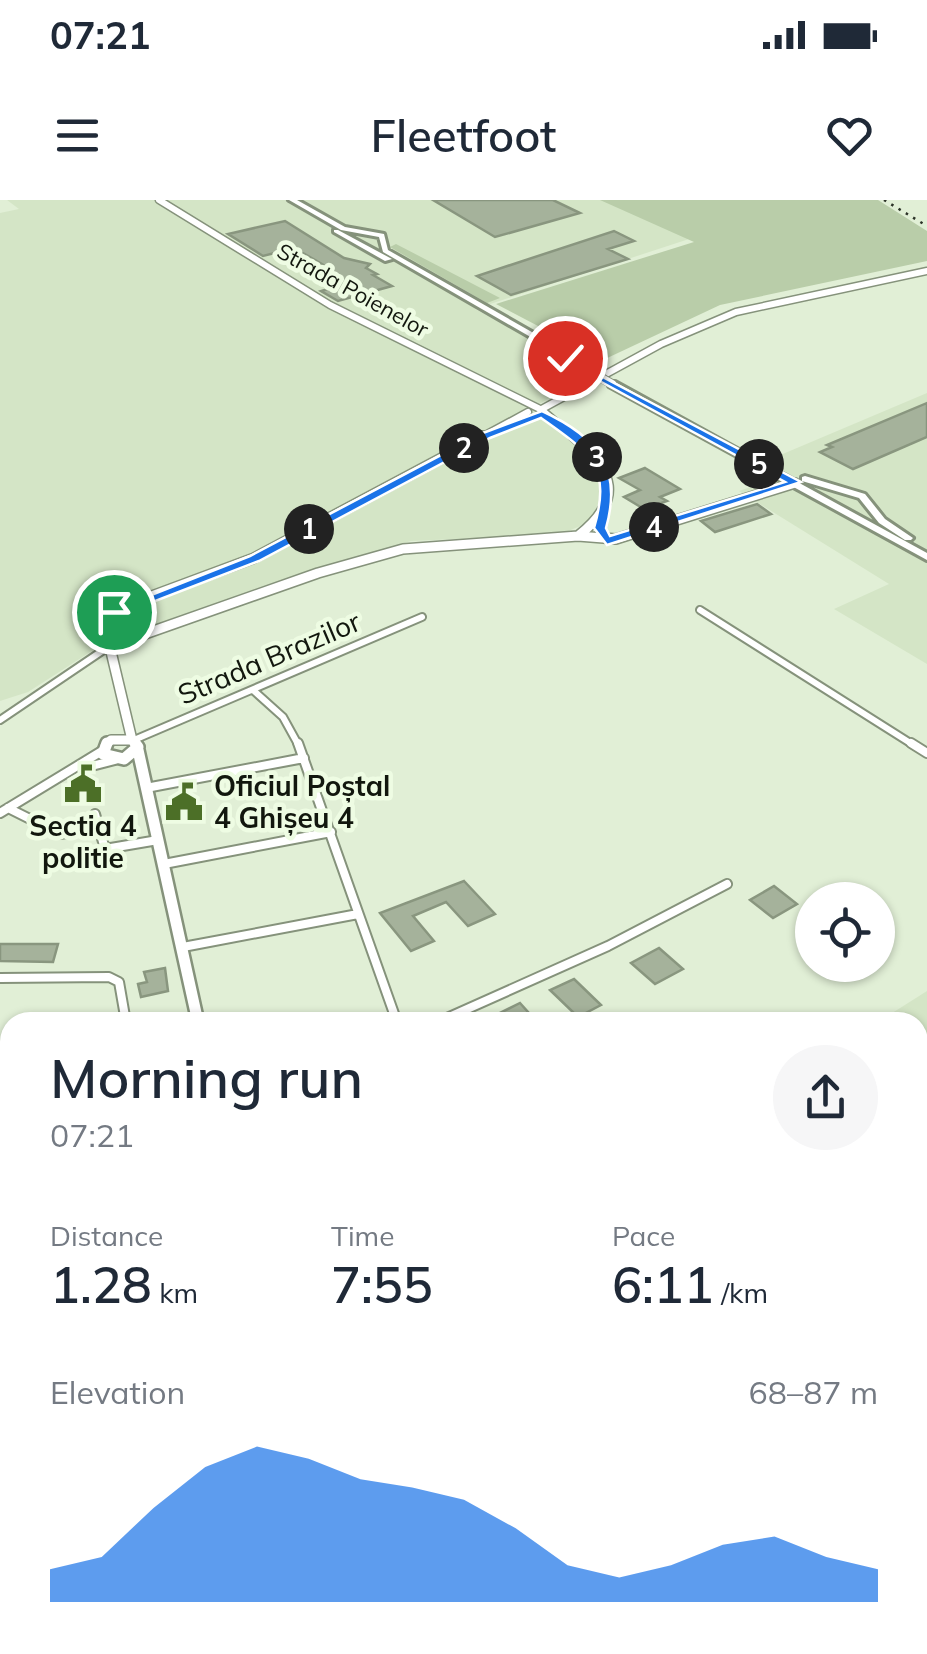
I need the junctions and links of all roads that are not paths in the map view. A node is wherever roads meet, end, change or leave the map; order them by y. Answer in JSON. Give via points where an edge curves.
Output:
{"nodes":[{"id":1,"x":159,"y":200,"type":"edge"},
{"id":2,"x":280,"y":200,"type":"edge"},
{"id":3,"x":292,"y":200,"type":"edge"},
{"id":4,"x":359,"y":232,"type":"junction"},
{"id":5,"x":354,"y":241,"type":"junction"},
{"id":6,"x":382,"y":241,"type":"junction"},
{"id":7,"x":927,"y":271,"type":"edge"},
{"id":8,"x":568,"y":357,"type":"junction"},
{"id":9,"x":614,"y":383,"type":"junction"},
{"id":10,"x":536,"y":412,"type":"junction"},
{"id":11,"x":795,"y":482,"type":"junction"},
{"id":12,"x":846,"y":492,"type":"junction"},
{"id":13,"x":828,"y":501,"type":"junction"},
{"id":14,"x":868,"y":506,"type":"junction"},
{"id":15,"x":842,"y":510,"type":"junction"},
{"id":16,"x":602,"y":518,"type":"junction"},
{"id":17,"x":578,"y":536,"type":"junction"},
{"id":18,"x":607,"y":541,"type":"junction"},
{"id":19,"x":927,"y":549,"type":"edge"},
{"id":20,"x":927,"y":557,"type":"edge"},
{"id":21,"x":700,"y":610,"type":"dead end"},
{"id":22,"x":422,"y":618,"type":"dead end"},
{"id":23,"x":751,"y":630,"type":"dead end"},
{"id":24,"x":741,"y":634,"type":"junction"},
{"id":25,"x":108,"y":648,"type":"junction"},
{"id":26,"x":253,"y":690,"type":"junction"},
{"id":27,"x":125,"y":711,"type":"junction"},
{"id":28,"x":0,"y":720,"type":"edge"},
{"id":29,"x":134,"y":744,"type":"junction"},
{"id":30,"x":104,"y":747,"type":"junction"},
{"id":31,"x":927,"y":752,"type":"edge"},
{"id":32,"x":304,"y":758,"type":"junction"},
{"id":33,"x":117,"y":760,"type":"junction"},
{"id":34,"x":65,"y":772,"type":"junction"},
{"id":35,"x":145,"y":788,"type":"junction"},
{"id":36,"x":4,"y":810,"type":"edge"},
{"id":37,"x":95,"y":814,"type":"dead end"},
{"id":38,"x":98,"y":828,"type":"junction"},
{"id":39,"x":331,"y":832,"type":"junction"},
{"id":40,"x":158,"y":840,"type":"junction"},
{"id":41,"x":164,"y":864,"type":"junction"},
{"id":42,"x":727,"y":884,"type":"dead end"},
{"id":43,"x":358,"y":914,"type":"junction"},
{"id":44,"x":183,"y":946,"type":"junction"},
{"id":45,"x":0,"y":978,"type":"edge"},
{"id":46,"x":124,"y":1012,"type":"edge"},
{"id":47,"x":196,"y":1012,"type":"edge"},
{"id":48,"x":393,"y":1012,"type":"edge"},
{"id":49,"x":460,"y":1012,"type":"edge"}],
"edges":[{"from":1,"to":10,"type":"street","name":"Strada Poienelor","via":[[330,305]]},
{"from":2,"to":5,"type":"main road"},
{"from":3,"to":4,"type":"main road"},
{"from":4,"to":5,"type":"main road"},
{"from":4,"to":6,"type":"main road","via":[[380,233]]},
{"from":5,"to":6,"type":"main road"},
{"from":5,"to":8,"type":"main road"},
{"from":6,"to":8,"type":"main road","via":[[385,251]]},
{"from":7,"to":10,"type":"street","via":[[736,312]]},
{"from":8,"to":9,"type":"main road","bridge":true},
{"from":9,"to":11,"type":"main road"},
{"from":9,"to":12,"type":"main road","via":[[763,460]]},
{"from":10,"to":16,"type":"street","name":"Strada Poienelor","via":[[584,443],[605,471],[609,496]]},
{"from":10,"to":25,"type":"street","via":[[254,558],[114,610],[102,618]]},
{"from":11,"to":13,"type":"main road"},
{"from":11,"to":18,"type":"street"},
{"from":12,"to":13,"type":"main road"},
{"from":12,"to":14,"type":"main road","via":[[862,496]]},
{"from":13,"to":15,"type":"main road"},
{"from":14,"to":15,"type":"main road"},
{"from":14,"to":19,"type":"main road"},
{"from":15,"to":20,"type":"main road"},
{"from":16,"to":17,"type":"street"},
{"from":16,"to":18,"type":"street"},
{"from":17,"to":18,"type":"street"},
{"from":17,"to":25,"type":"street","via":[[403,550]]},
{"from":21,"to":24,"type":"street"},
{"from":22,"to":26,"type":"street","name":"Strada Brazilor"},
{"from":23,"to":24,"type":"street"},
{"from":24,"to":31,"type":"street"},
{"from":25,"to":27,"type":"street"},
{"from":25,"to":28,"type":"street"},
{"from":26,"to":29,"type":"street","name":"Strada Brazilor"},
{"from":26,"to":32,"type":"street","via":[[291,728]]},
{"from":27,"to":29,"type":"street"},
{"from":27,"to":30,"type":"street"},
{"from":29,"to":30,"type":"street"},
{"from":29,"to":33,"type":"street"},
{"from":29,"to":35,"type":"street"},
{"from":30,"to":33,"type":"street"},
{"from":30,"to":34,"type":"street"},
{"from":32,"to":35,"type":"street"},
{"from":32,"to":39,"type":"street"},
{"from":33,"to":34,"type":"street"},
{"from":33,"to":35,"type":"street","via":[[133,768]]},
{"from":34,"to":36,"type":"street"},
{"from":35,"to":40,"type":"street"},
{"from":36,"to":38,"type":"street","via":[[60,834]]},
{"from":37,"to":38,"type":"street"},
{"from":38,"to":40,"type":"street","via":[[105,849]]},
{"from":39,"to":41,"type":"street"},
{"from":39,"to":43,"type":"street"},
{"from":40,"to":41,"type":"street"},
{"from":41,"to":44,"type":"street"},
{"from":42,"to":49,"type":"street"},
{"from":43,"to":44,"type":"street"},
{"from":43,"to":48,"type":"street"},
{"from":44,"to":47,"type":"street"},
{"from":45,"to":46,"type":"street","via":[[109,977],[119,982]]}]}
